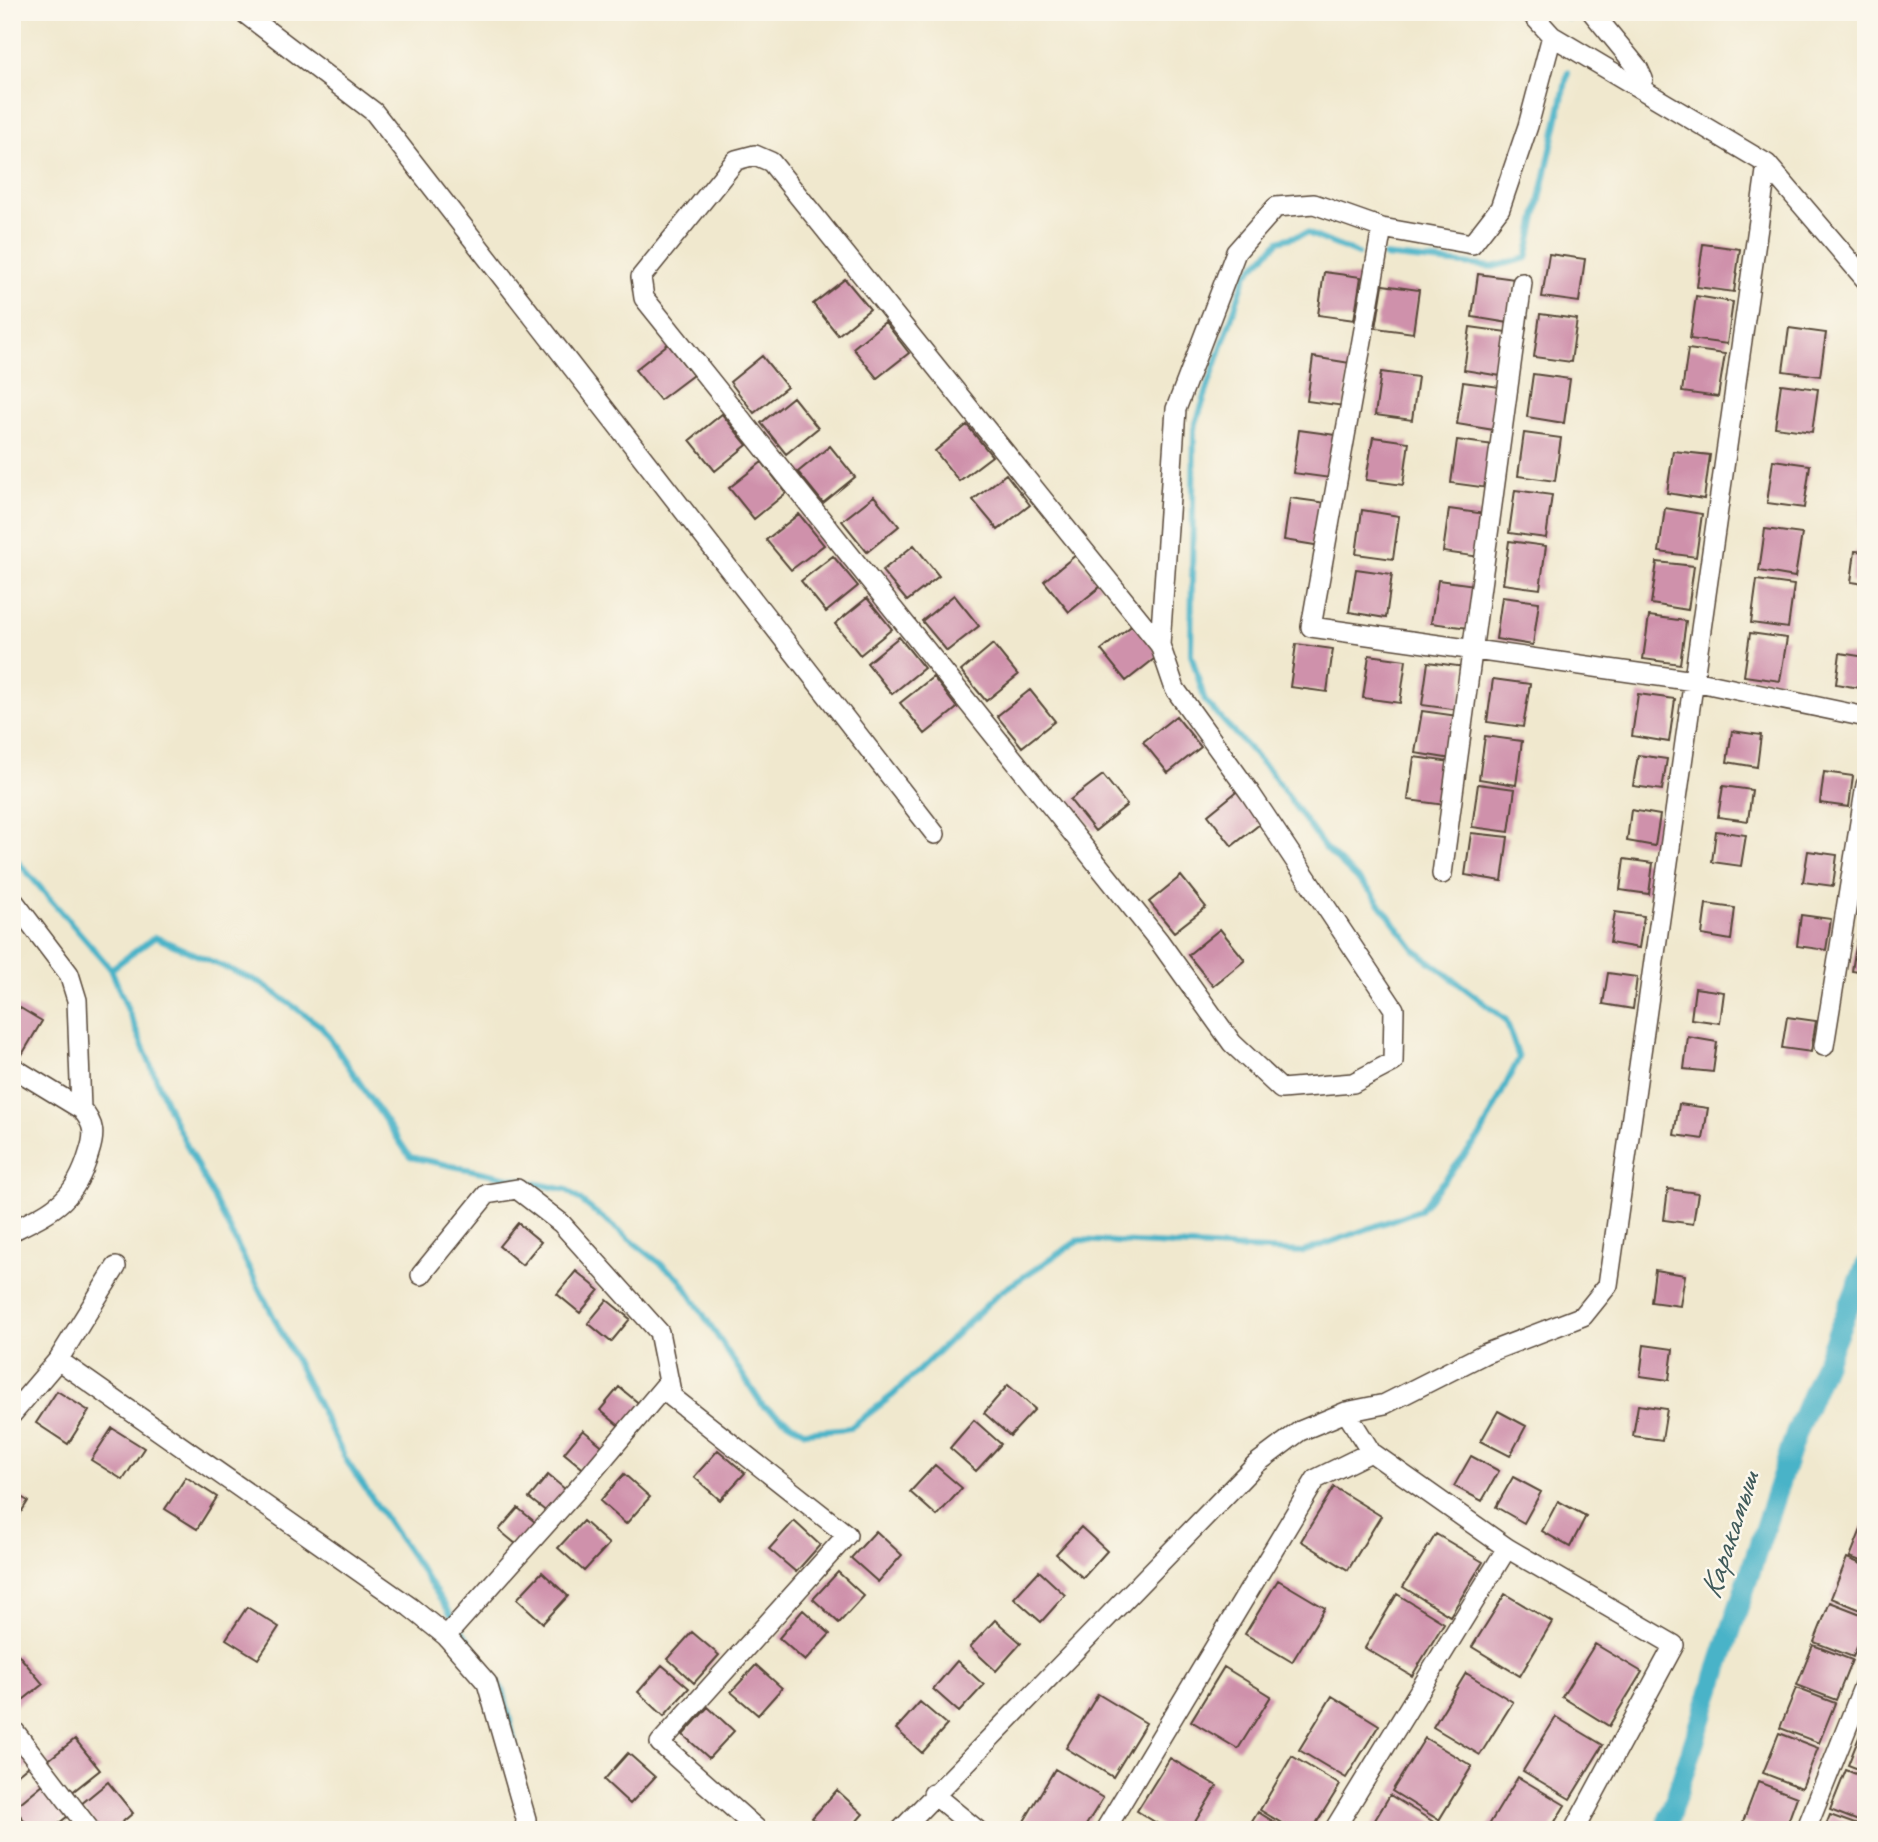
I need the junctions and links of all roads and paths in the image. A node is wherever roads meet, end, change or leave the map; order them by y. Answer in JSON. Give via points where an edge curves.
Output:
{"nodes":[{"id":1,"x":243,"y":12,"type":"edge"},
{"id":2,"x":1530,"y":12,"type":"edge"},
{"id":3,"x":1592,"y":12,"type":"edge"},
{"id":4,"x":1552,"y":36,"type":"junction"},
{"id":5,"x":1640,"y":85,"type":"junction"},
{"id":6,"x":1768,"y":164,"type":"junction"},
{"id":7,"x":1382,"y":228,"type":"junction"},
{"id":8,"x":1866,"y":280,"type":"edge"},
{"id":9,"x":1522,"y":283,"type":"dead end"},
{"id":10,"x":1160,"y":645,"type":"junction"},
{"id":11,"x":1472,"y":649,"type":"junction"},
{"id":12,"x":1694,"y":681,"type":"junction"},
{"id":13,"x":1866,"y":717,"type":"edge"},
{"id":14,"x":1866,"y":785,"type":"edge"},
{"id":15,"x":935,"y":834,"type":"dead end"},
{"id":16,"x":1442,"y":874,"type":"dead end"},
{"id":17,"x":12,"y":900,"type":"edge"},
{"id":18,"x":1824,"y":1046,"type":"dead end"},
{"id":19,"x":12,"y":1067,"type":"edge"},
{"id":20,"x":81,"y":1109,"type":"junction"},
{"id":21,"x":12,"y":1231,"type":"edge"},
{"id":22,"x":116,"y":1267,"type":"dead end"},
{"id":23,"x":421,"y":1275,"type":"dead end"},
{"id":24,"x":58,"y":1360,"type":"junction"},
{"id":25,"x":669,"y":1381,"type":"junction"},
{"id":26,"x":1346,"y":1412,"type":"junction"},
{"id":27,"x":12,"y":1414,"type":"edge"},
{"id":28,"x":1371,"y":1452,"type":"junction"},
{"id":29,"x":1507,"y":1548,"type":"junction"},
{"id":30,"x":446,"y":1636,"type":"junction"},
{"id":31,"x":1866,"y":1680,"type":"edge"},
{"id":32,"x":12,"y":1728,"type":"edge"},
{"id":33,"x":933,"y":1794,"type":"junction"},
{"id":34,"x":90,"y":1830,"type":"edge"},
{"id":35,"x":525,"y":1830,"type":"edge"},
{"id":36,"x":758,"y":1830,"type":"edge"},
{"id":37,"x":901,"y":1830,"type":"edge"},
{"id":38,"x":977,"y":1830,"type":"edge"},
{"id":39,"x":1105,"y":1830,"type":"edge"},
{"id":40,"x":1334,"y":1830,"type":"edge"},
{"id":41,"x":1574,"y":1830,"type":"edge"},
{"id":42,"x":1806,"y":1830,"type":"edge"}],
"edges":[{"from":1,"to":15,"type":"street","via":[[374,112]]},
{"from":2,"to":4,"type":"street"},
{"from":3,"to":5,"type":"street","via":[[1637,68],[1643,79]]},
{"from":4,"to":5,"type":"street"},
{"from":4,"to":7,"type":"street","via":[[1500,208],[1472,244]]},
{"from":5,"to":6,"type":"street"},
{"from":6,"to":8,"type":"street"},
{"from":6,"to":12,"type":"street"},
{"from":7,"to":10,"type":"street","via":[[1314,204],[1276,207],[1236,252],[1176,409]]},
{"from":7,"to":11,"type":"street","via":[[1311,627]]},
{"from":9,"to":11,"type":"street"},
{"from":10,"to":10,"type":"street","via":[[1175,689],[1394,1009],[1393,1062],[1353,1083],[1281,1089],[1232,1043],[1159,940],[644,298],[640,278],[736,160],[755,155],[771,162]]},
{"from":11,"to":12,"type":"street"},
{"from":11,"to":16,"type":"street"},
{"from":12,"to":13,"type":"street"},
{"from":12,"to":26,"type":"street","via":[[1608,1285],[1583,1316],[1484,1354],[1385,1404]]},
{"from":14,"to":18,"type":"street"},
{"from":17,"to":20,"type":"street","via":[[69,974],[77,1000]]},
{"from":19,"to":20,"type":"street"},
{"from":20,"to":21,"type":"street","via":[[92,1121],[93,1139],[80,1181],[53,1210]]},
{"from":22,"to":24,"type":"street"},
{"from":23,"to":25,"type":"street","via":[[487,1194],[517,1189],[561,1223],[659,1332]]},
{"from":24,"to":27,"type":"street"},
{"from":24,"to":30,"type":"street"},
{"from":25,"to":30,"type":"street"},
{"from":25,"to":36,"type":"street","via":[[672,1397],[847,1535],[660,1743]]},
{"from":26,"to":28,"type":"street"},
{"from":26,"to":33,"type":"street","via":[[1300,1431],[1256,1464]]},
{"from":28,"to":29,"type":"street"},
{"from":28,"to":39,"type":"street","via":[[1316,1479]]},
{"from":29,"to":40,"type":"street"},
{"from":29,"to":41,"type":"street","via":[[1674,1646]]},
{"from":30,"to":35,"type":"street","via":[[487,1683],[526,1819]]},
{"from":31,"to":42,"type":"street"},
{"from":32,"to":34,"type":"street"},
{"from":33,"to":37,"type":"street"},
{"from":33,"to":38,"type":"street"}]}
